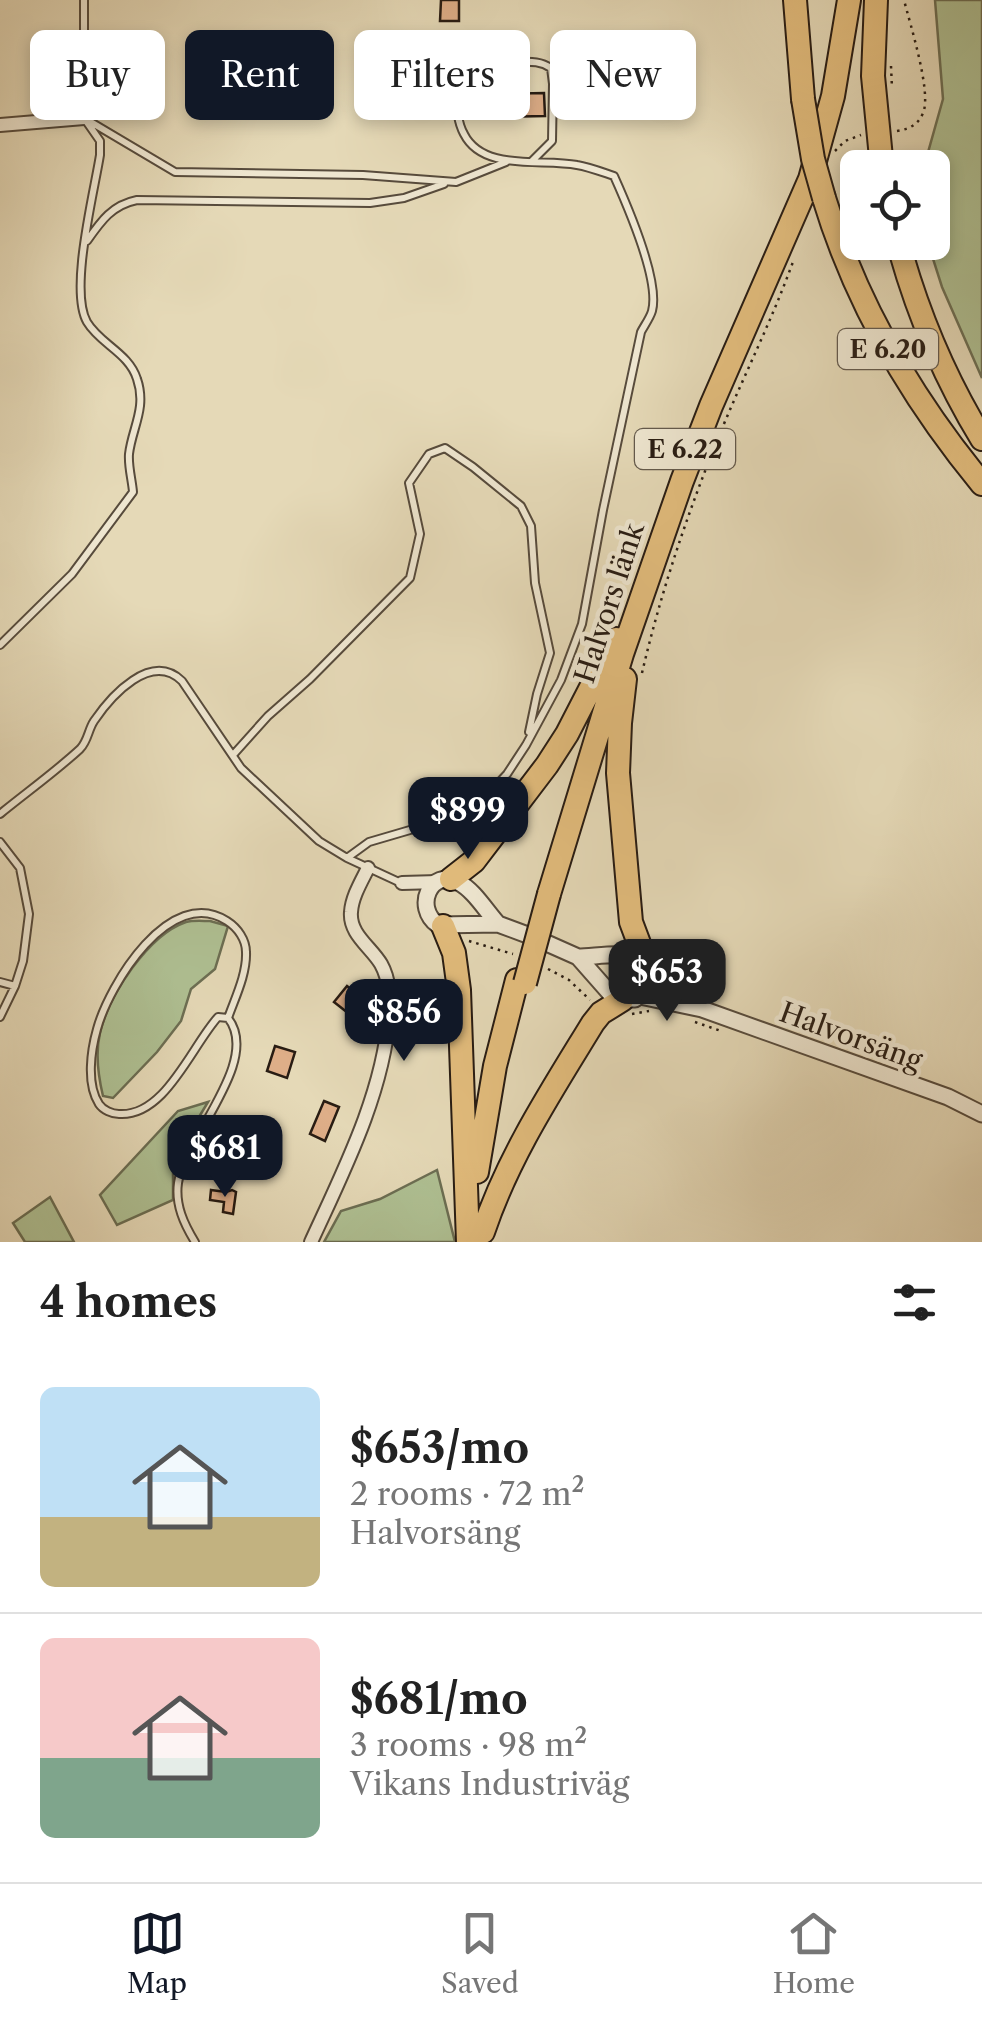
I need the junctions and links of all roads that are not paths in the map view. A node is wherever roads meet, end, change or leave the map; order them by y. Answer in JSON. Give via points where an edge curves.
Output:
{"nodes":[{"id":1,"x":84,"y":0,"type":"edge"},
{"id":2,"x":795,"y":0,"type":"edge"},
{"id":3,"x":837,"y":0,"type":"edge"},
{"id":4,"x":849,"y":0,"type":"edge"},
{"id":5,"x":876,"y":0,"type":"edge"},
{"id":6,"x":84,"y":30,"type":"edge"},
{"id":7,"x":63,"y":120,"type":"edge"},
{"id":8,"x":85,"y":120,"type":"edge"},
{"id":9,"x":87,"y":120,"type":"edge"},
{"id":10,"x":0,"y":126,"type":"edge"},
{"id":11,"x":880,"y":150,"type":"edge"},
{"id":12,"x":507,"y":161,"type":"junction"},
{"id":13,"x":531,"y":162,"type":"junction"},
{"id":14,"x":450,"y":181,"type":"junction"},
{"id":15,"x":86,"y":242,"type":"junction"},
{"id":16,"x":904,"y":260,"type":"edge"},
{"id":17,"x":982,"y":439,"type":"edge"},
{"id":18,"x":982,"y":484,"type":"edge"},
{"id":19,"x":629,"y":619,"type":"junction"},
{"id":20,"x":0,"y":645,"type":"edge"},
{"id":21,"x":526,"y":744,"type":"junction"},
{"id":22,"x":233,"y":755,"type":"junction"},
{"id":23,"x":0,"y":814,"type":"edge"},
{"id":24,"x":0,"y":842,"type":"edge"},
{"id":25,"x":347,"y":858,"type":"junction"},
{"id":26,"x":368,"y":868,"type":"junction"},
{"id":27,"x":444,"y":881,"type":"junction"},
{"id":28,"x":402,"y":883,"type":"junction"},
{"id":29,"x":426,"y":906,"type":"junction"},
{"id":30,"x":498,"y":924,"type":"junction"},
{"id":31,"x":446,"y":934,"type":"junction"},
{"id":32,"x":578,"y":958,"type":"junction"},
{"id":33,"x":651,"y":961,"type":"junction"},
{"id":34,"x":0,"y":982,"type":"edge"},
{"id":35,"x":15,"y":986,"type":"junction"},
{"id":36,"x":672,"y":997,"type":"junction"},
{"id":37,"x":621,"y":1007,"type":"junction"},
{"id":38,"x":0,"y":1017,"type":"edge"},
{"id":39,"x":228,"y":1018,"type":"junction"},
{"id":40,"x":982,"y":1114,"type":"edge"},
{"id":41,"x":476,"y":1239,"type":"edge"},
{"id":42,"x":195,"y":1242,"type":"edge"},
{"id":43,"x":312,"y":1242,"type":"edge"}],
"edges":[{"from":1,"to":6,"type":"lane"},
{"from":2,"to":18,"type":"highway","number":"E 6.20","bridge":true,"via":[[813,159],[858,290],[926,410]]},
{"from":3,"to":19,"type":"highway","name":"Halvors länk","number":"E 6.22","via":[[800,166],[674,480]]},
{"from":4,"to":19,"type":"highway","name":"Halvors länk","number":"E 6.22","via":[[834,96],[810,179]]},
{"from":5,"to":11,"type":"highway","via":[[873,76]]},
{"from":7,"to":10,"type":"street"},
{"from":8,"to":15,"type":"lane","via":[[100,141]]},
{"from":9,"to":14,"type":"lane","via":[[174,172]]},
{"from":12,"to":13,"type":"lane"},
{"from":12,"to":13,"type":"lane","via":[[478,151],[458,117],[457,93],[482,62],[542,62],[551,68],[552,141]]},
{"from":12,"to":14,"type":"lane"},
{"from":13,"to":21,"type":"lane","via":[[576,164],[614,176],[652,282],[652,310],[641,332],[582,624]]},
{"from":14,"to":15,"type":"lane","via":[[370,203],[136,200],[110,211]]},
{"from":15,"to":20,"type":"lane","via":[[83,314],[138,381],[129,455],[133,492],[72,574]]},
{"from":16,"to":17,"type":"highway","number":"E 6.20","via":[[925,329]]},
{"from":19,"to":27,"type":"highway","number":"E 6.22","via":[[547,765],[474,862]]},
{"from":19,"to":33,"type":"highway","number":"E 6.22","via":[[618,774],[631,922]]},
{"from":19,"to":41,"type":"highway","name":"Halvors länk","number":"E 6.22","via":[[487,1107]]},
{"from":21,"to":22,"type":"lane","via":[[550,653],[535,583],[532,526],[521,506],[444,448],[429,454],[409,483],[420,534],[410,578]]},
{"from":21,"to":25,"type":"lane","via":[[468,813],[369,842]]},
{"from":22,"to":23,"type":"lane","via":[[182,681],[174,674],[145,674],[115,696],[85,745]]},
{"from":22,"to":25,"type":"lane","via":[[319,840]]},
{"from":24,"to":35,"type":"lane","via":[[20,868],[29,914]]},
{"from":25,"to":26,"type":"lane"},
{"from":26,"to":28,"type":"lane"},
{"from":26,"to":43,"type":"street","via":[[351,918],[388,981],[381,1073]]},
{"from":27,"to":28,"type":"street"},
{"from":27,"to":29,"type":"street","number":"E 6.22","via":[[428,891]]},
{"from":27,"to":30,"type":"street","via":[[466,888]]},
{"from":28,"to":29,"type":"street"},
{"from":29,"to":31,"type":"street"},
{"from":30,"to":31,"type":"street"},
{"from":30,"to":32,"type":"street"},
{"from":31,"to":41,"type":"highway","via":[[459,990]]},
{"from":32,"to":33,"type":"street","via":[[625,954]]},
{"from":32,"to":37,"type":"street"},
{"from":33,"to":36,"type":"street","name":"Halvorsäng"},
{"from":33,"to":37,"type":"street","via":[[648,988]]},
{"from":34,"to":35,"type":"lane"},
{"from":35,"to":38,"type":"lane"},
{"from":36,"to":37,"type":"street","name":"Halvorsäng"},
{"from":36,"to":40,"type":"street","name":"Halvorsäng","via":[[698,1015]]},
{"from":37,"to":41,"type":"highway","via":[[531,1126]]},
{"from":39,"to":39,"type":"lane","via":[[246,954],[239,933],[214,916],[194,914],[169,923],[136,956],[103,1011],[92,1059],[100,1105],[113,1115],[134,1114],[158,1100],[214,1022]]},
{"from":39,"to":42,"type":"lane","via":[[236,1036],[230,1076],[178,1184],[180,1213]]}]}
